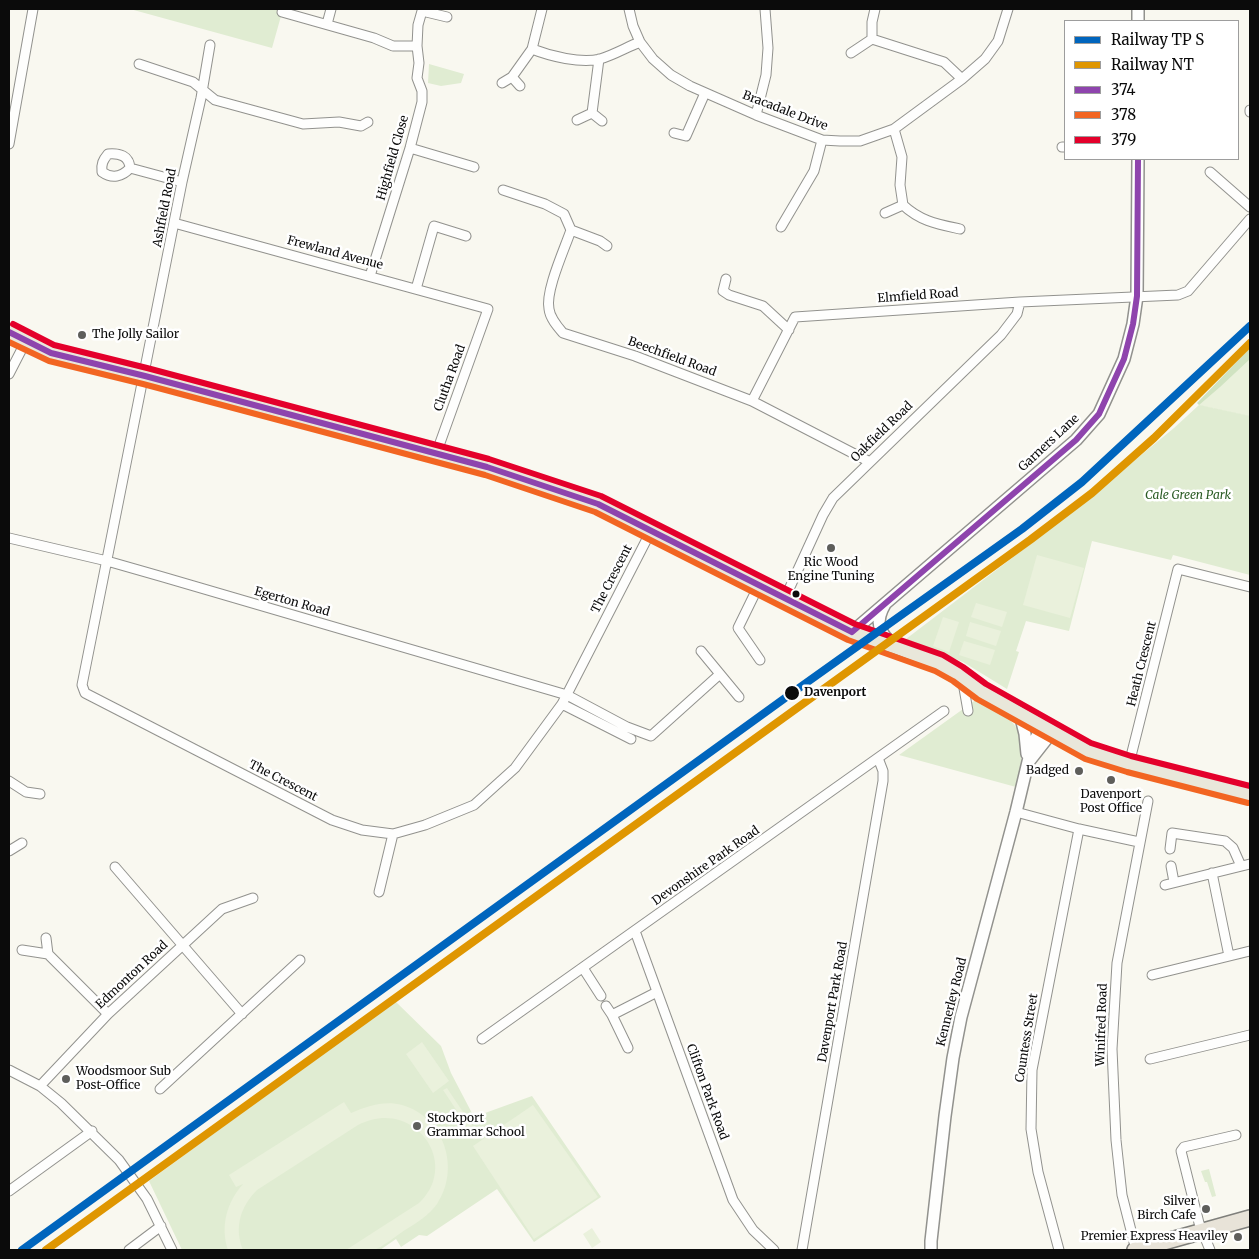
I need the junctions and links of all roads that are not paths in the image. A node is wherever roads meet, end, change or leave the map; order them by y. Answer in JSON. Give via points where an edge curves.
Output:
{"nodes":[{"id":1,"x":33,"y":9,"type":"edge"},
{"id":2,"x":331,"y":9,"type":"edge"},
{"id":3,"x":542,"y":9,"type":"edge"},
{"id":4,"x":629,"y":9,"type":"edge"},
{"id":5,"x":765,"y":9,"type":"edge"},
{"id":6,"x":875,"y":9,"type":"edge"},
{"id":7,"x":1008,"y":9,"type":"edge"},
{"id":8,"x":419,"y":10,"type":"edge"},
{"id":9,"x":282,"y":12,"type":"dead end"},
{"id":10,"x":448,"y":17,"type":"dead end"},
{"id":11,"x":327,"y":24,"type":"junction"},
{"id":12,"x":872,"y":39,"type":"junction"},
{"id":13,"x":640,"y":42,"type":"junction"},
{"id":14,"x":210,"y":45,"type":"dead end"},
{"id":15,"x":417,"y":46,"type":"junction"},
{"id":16,"x":532,"y":48,"type":"junction"},
{"id":17,"x":851,"y":53,"type":"dead end"},
{"id":18,"x":599,"y":59,"type":"junction"},
{"id":19,"x":139,"y":64,"type":"dead end"},
{"id":20,"x":512,"y":77,"type":"junction"},
{"id":21,"x":962,"y":79,"type":"junction"},
{"id":22,"x":502,"y":82,"type":"dead end"},
{"id":23,"x":520,"y":86,"type":"dead end"},
{"id":24,"x":202,"y":88,"type":"junction"},
{"id":25,"x":705,"y":93,"type":"junction"},
{"id":26,"x":592,"y":114,"type":"junction"},
{"id":27,"x":756,"y":115,"type":"junction"},
{"id":28,"x":577,"y":120,"type":"dead end"},
{"id":29,"x":602,"y":120,"type":"dead end"},
{"id":30,"x":368,"y":122,"type":"dead end"},
{"id":31,"x":894,"y":129,"type":"junction"},
{"id":32,"x":674,"y":133,"type":"dead end"},
{"id":33,"x":822,"y":140,"type":"junction"},
{"id":34,"x":9,"y":144,"type":"edge"},
{"id":35,"x":410,"y":148,"type":"junction"},
{"id":36,"x":1138,"y":160,"type":"edge"},
{"id":37,"x":474,"y":167,"type":"dead end"},
{"id":38,"x":130,"y":168,"type":"dead end"},
{"id":39,"x":1210,"y":172,"type":"dead end"},
{"id":40,"x":182,"y":182,"type":"junction"},
{"id":41,"x":504,"y":190,"type":"dead end"},
{"id":42,"x":903,"y":205,"type":"junction"},
{"id":43,"x":1250,"y":208,"type":"edge"},
{"id":44,"x":885,"y":213,"type":"dead end"},
{"id":45,"x":1250,"y":219,"type":"edge"},
{"id":46,"x":174,"y":223,"type":"junction"},
{"id":47,"x":781,"y":227,"type":"dead end"},
{"id":48,"x":960,"y":229,"type":"dead end"},
{"id":49,"x":571,"y":230,"type":"junction"},
{"id":50,"x":466,"y":236,"type":"dead end"},
{"id":51,"x":607,"y":246,"type":"dead end"},
{"id":52,"x":370,"y":276,"type":"junction"},
{"id":53,"x":726,"y":279,"type":"dead end"},
{"id":54,"x":416,"y":289,"type":"junction"},
{"id":55,"x":1137,"y":296,"type":"junction"},
{"id":56,"x":1020,"y":302,"type":"junction"},
{"id":57,"x":488,"y":309,"type":"joint"},
{"id":58,"x":788,"y":330,"type":"junction"},
{"id":59,"x":9,"y":332,"type":"edge"},
{"id":60,"x":26,"y":341,"type":"junction"},
{"id":61,"x":9,"y":374,"type":"edge"},
{"id":62,"x":145,"y":376,"type":"junction"},
{"id":63,"x":752,"y":401,"type":"junction"},
{"id":64,"x":436,"y":454,"type":"junction"},
{"id":65,"x":870,"y":462,"type":"junction"},
{"id":66,"x":651,"y":531,"type":"junction"},
{"id":67,"x":9,"y":538,"type":"edge"},
{"id":68,"x":107,"y":561,"type":"junction"},
{"id":69,"x":759,"y":585,"type":"junction"},
{"id":70,"x":1250,"y":587,"type":"edge"},
{"id":71,"x":785,"y":598,"type":"junction"},
{"id":72,"x":886,"y":603,"type":"junction"},
{"id":73,"x":852,"y":632,"type":"junction"},
{"id":74,"x":889,"y":643,"type":"junction"},
{"id":75,"x":701,"y":651,"type":"dead end"},
{"id":76,"x":760,"y":660,"type":"dead end"},
{"id":77,"x":720,"y":674,"type":"junction"},
{"id":78,"x":962,"y":677,"type":"junction"},
{"id":79,"x":567,"y":695,"type":"junction"},
{"id":80,"x":739,"y":697,"type":"dead end"},
{"id":81,"x":562,"y":704,"type":"junction"},
{"id":82,"x":944,"y":711,"type":"dead end"},
{"id":83,"x":968,"y":711,"type":"dead end"},
{"id":84,"x":1020,"y":714,"type":"junction"},
{"id":85,"x":1047,"y":729,"type":"junction"},
{"id":86,"x":631,"y":739,"type":"dead end"},
{"id":87,"x":878,"y":758,"type":"junction"},
{"id":88,"x":1129,"y":764,"type":"junction"},
{"id":89,"x":1027,"y":766,"type":"junction"},
{"id":90,"x":9,"y":781,"type":"edge"},
{"id":91,"x":40,"y":794,"type":"dead end"},
{"id":92,"x":1250,"y":795,"type":"edge"},
{"id":93,"x":1148,"y":801,"type":"dead end"},
{"id":94,"x":1016,"y":812,"type":"junction"},
{"id":95,"x":1079,"y":829,"type":"junction"},
{"id":96,"x":393,"y":834,"type":"junction"},
{"id":97,"x":1139,"y":842,"type":"junction"},
{"id":98,"x":22,"y":843,"type":"dead end"},
{"id":99,"x":1170,"y":849,"type":"dead end"},
{"id":100,"x":9,"y":851,"type":"edge"},
{"id":101,"x":1250,"y":864,"type":"edge"},
{"id":102,"x":1171,"y":866,"type":"dead end"},
{"id":103,"x":1241,"y":866,"type":"junction"},
{"id":104,"x":115,"y":867,"type":"dead end"},
{"id":105,"x":1212,"y":873,"type":"junction"},
{"id":106,"x":1174,"y":882,"type":"junction"},
{"id":107,"x":1164,"y":885,"type":"dead end"},
{"id":108,"x":379,"y":892,"type":"dead end"},
{"id":109,"x":253,"y":898,"type":"dead end"},
{"id":110,"x":635,"y":931,"type":"junction"},
{"id":111,"x":46,"y":938,"type":"dead end"},
{"id":112,"x":184,"y":945,"type":"junction"},
{"id":113,"x":22,"y":950,"type":"dead end"},
{"id":114,"x":1250,"y":951,"type":"edge"},
{"id":115,"x":48,"y":954,"type":"junction"},
{"id":116,"x":1228,"y":956,"type":"junction"},
{"id":117,"x":300,"y":960,"type":"dead end"},
{"id":118,"x":582,"y":968,"type":"junction"},
{"id":119,"x":1152,"y":975,"type":"dead end"},
{"id":120,"x":657,"y":992,"type":"junction"},
{"id":121,"x":601,"y":996,"type":"dead end"},
{"id":122,"x":606,"y":1006,"type":"dead end"},
{"id":123,"x":108,"y":1014,"type":"junction"},
{"id":124,"x":242,"y":1014,"type":"junction"},
{"id":125,"x":612,"y":1015,"type":"junction"},
{"id":126,"x":1250,"y":1035,"type":"edge"},
{"id":127,"x":482,"y":1039,"type":"dead end"},
{"id":128,"x":628,"y":1048,"type":"dead end"},
{"id":129,"x":1150,"y":1059,"type":"dead end"},
{"id":130,"x":9,"y":1070,"type":"edge"},
{"id":131,"x":40,"y":1086,"type":"junction"},
{"id":132,"x":160,"y":1090,"type":"dead end"},
{"id":133,"x":92,"y":1131,"type":"junction"},
{"id":134,"x":1236,"y":1135,"type":"dead end"},
{"id":135,"x":9,"y":1191,"type":"edge"},
{"id":136,"x":1250,"y":1218,"type":"edge"},
{"id":137,"x":161,"y":1226,"type":"junction"},
{"id":138,"x":1202,"y":1231,"type":"junction"},
{"id":139,"x":129,"y":1250,"type":"edge"},
{"id":140,"x":172,"y":1250,"type":"edge"},
{"id":141,"x":774,"y":1250,"type":"edge"},
{"id":142,"x":802,"y":1250,"type":"edge"},
{"id":143,"x":931,"y":1250,"type":"edge"},
{"id":144,"x":1059,"y":1250,"type":"edge"},
{"id":145,"x":1135,"y":1250,"type":"edge"},
{"id":146,"x":1210,"y":1250,"type":"edge"}],
"edges":[{"from":1,"to":34,"type":"street"},
{"from":2,"to":11,"type":"street"},
{"from":3,"to":16,"type":"street"},
{"from":4,"to":13,"type":"street","name":"Bracadale Drive"},
{"from":5,"to":27,"type":"street","via":[[766,75]]},
{"from":6,"to":12,"type":"street"},
{"from":7,"to":21,"type":"street","name":"Bracadale Drive","via":[[998,42],[985,59]]},
{"from":8,"to":10,"type":"street","name":"Highfield Close"},
{"from":8,"to":15,"type":"street","name":"Highfield Close"},
{"from":9,"to":11,"type":"street"},
{"from":11,"to":15,"type":"street","via":[[393,46]]},
{"from":12,"to":17,"type":"street"},
{"from":12,"to":21,"type":"street","via":[[944,62]]},
{"from":13,"to":18,"type":"street"},
{"from":13,"to":25,"type":"street","name":"Bracadale Drive","via":[[671,75]]},
{"from":14,"to":24,"type":"street","name":"Ashfield Road"},
{"from":15,"to":35,"type":"street","name":"Highfield Close","via":[[417,78],[422,102]]},
{"from":16,"to":18,"type":"street","via":[[553,56],[583,61]]},
{"from":16,"to":20,"type":"street"},
{"from":18,"to":26,"type":"street"},
{"from":19,"to":24,"type":"street"},
{"from":20,"to":22,"type":"street"},
{"from":20,"to":23,"type":"street"},
{"from":21,"to":31,"type":"street","name":"Bracadale Drive"},
{"from":24,"to":30,"type":"street","via":[[215,100],[303,124],[339,122],[361,126]]},
{"from":24,"to":40,"type":"street","name":"Ashfield Road"},
{"from":25,"to":27,"type":"street","name":"Bracadale Drive"},
{"from":25,"to":32,"type":"street","via":[[686,136]]},
{"from":26,"to":28,"type":"street"},
{"from":26,"to":29,"type":"street"},
{"from":27,"to":33,"type":"street","name":"Bracadale Drive"},
{"from":31,"to":33,"type":"street","name":"Bracadale Drive","via":[[860,141]]},
{"from":31,"to":42,"type":"street","via":[[902,157],[900,184]]},
{"from":33,"to":47,"type":"street","via":[[814,171]]},
{"from":35,"to":37,"type":"street"},
{"from":35,"to":52,"type":"street","name":"Highfield Close"},
{"from":36,"to":55,"type":"street","name":"Garners Lane"},
{"from":38,"to":40,"type":"street"},
{"from":39,"to":43,"type":"street"},
{"from":40,"to":46,"type":"street","name":"Ashfield Road"},
{"from":41,"to":49,"type":"street","via":[[564,214]]},
{"from":42,"to":44,"type":"street"},
{"from":42,"to":48,"type":"street","via":[[914,215],[933,223]]},
{"from":45,"to":55,"type":"street","name":"Elmfield Road","via":[[1188,291],[1178,295]]},
{"from":46,"to":52,"type":"street","name":"Frewland Avenue"},
{"from":46,"to":62,"type":"street","name":"Ashfield Road"},
{"from":49,"to":51,"type":"street","via":[[600,240]]},
{"from":49,"to":63,"type":"street","name":"Beechfield Road","via":[[548,300],[549,310],[563,333],[634,355]]},
{"from":50,"to":54,"type":"street","via":[[434,226]]},
{"from":52,"to":54,"type":"street","name":"Frewland Avenue"},
{"from":53,"to":58,"type":"street","via":[[724,291],[763,306]]},
{"from":54,"to":57,"type":"street","name":"Frewland Avenue"},
{"from":55,"to":56,"type":"street","name":"Elmfield Road"},
{"from":55,"to":72,"type":"street","name":"Garners Lane","via":[[1124,359],[1099,414],[1076,440]]},
{"from":56,"to":58,"type":"street","name":"Elmfield Road","via":[[795,316]]},
{"from":56,"to":65,"type":"street","name":"Oakfield Road","via":[[1017,314],[1001,335]]},
{"from":57,"to":64,"type":"street","name":"Clutha Road"},
{"from":58,"to":63,"type":"street","name":"Elmfield Road"},
{"from":59,"to":60,"type":"main road"},
{"from":60,"to":61,"type":"street"},
{"from":60,"to":62,"type":"main road","via":[[52,353]]},
{"from":62,"to":64,"type":"main road"},
{"from":62,"to":68,"type":"street","name":"The Crescent"},
{"from":63,"to":65,"type":"street","name":"Beechfield Road"},
{"from":64,"to":66,"type":"main road","via":[[516,476],[598,504]]},
{"from":65,"to":71,"type":"street","name":"Oakfield Road","via":[[833,498]]},
{"from":66,"to":69,"type":"main road"},
{"from":66,"to":79,"type":"street","name":"The Crescent"},
{"from":67,"to":68,"type":"street","name":"Egerton Road"},
{"from":68,"to":79,"type":"street","name":"Egerton Road"},
{"from":68,"to":96,"type":"street","name":"The Crescent","via":[[82,685],[85,694],[331,819],[362,830]]},
{"from":69,"to":71,"type":"main road"},
{"from":69,"to":76,"type":"street","via":[[738,628]]},
{"from":70,"to":88,"type":"street","name":"Heath Crescent","via":[[1178,569]]},
{"from":71,"to":73,"type":"main road"},
{"from":72,"to":73,"type":"street","name":"Garners Lane"},
{"from":72,"to":74,"type":"street","via":[[879,625]]},
{"from":73,"to":74,"type":"main road"},
{"from":74,"to":78,"type":"main road","via":[[939,663]]},
{"from":75,"to":77,"type":"street"},
{"from":77,"to":79,"type":"street","name":"Egerton Road","via":[[652,736],[627,727]]},
{"from":77,"to":80,"type":"street"},
{"from":78,"to":83,"type":"street"},
{"from":78,"to":84,"type":"main road"},
{"from":79,"to":81,"type":"street","name":"The Crescent"},
{"from":81,"to":86,"type":"street"},
{"from":81,"to":96,"type":"street","name":"The Crescent","via":[[515,768],[474,805]]},
{"from":82,"to":87,"type":"street","name":"Devonshire Park Road"},
{"from":84,"to":85,"type":"main road"},
{"from":84,"to":89,"type":"street","via":[[1026,734]]},
{"from":85,"to":88,"type":"main road","via":[[1088,751]]},
{"from":85,"to":89,"type":"street","via":[[1032,745]]},
{"from":87,"to":110,"type":"street","name":"Devonshire Park Road"},
{"from":87,"to":142,"type":"street","name":"Davenport Park Road","via":[[883,781]]},
{"from":88,"to":92,"type":"main road"},
{"from":89,"to":94,"type":"street","name":"Kennerley Road"},
{"from":90,"to":91,"type":"street","via":[[26,792]]},
{"from":93,"to":97,"type":"street","name":"Winifred Road"},
{"from":94,"to":95,"type":"street"},
{"from":94,"to":143,"type":"street","name":"Kennerley Road","via":[[953,1058]]},
{"from":95,"to":97,"type":"street"},
{"from":95,"to":144,"type":"street","name":"Countess Street","via":[[1032,1070],[1030,1130]]},
{"from":96,"to":108,"type":"street"},
{"from":97,"to":145,"type":"street","name":"Winifred Road","via":[[1117,964],[1112,1049],[1122,1195]]},
{"from":98,"to":100,"type":"street"},
{"from":99,"to":103,"type":"street","via":[[1172,833],[1225,840],[1233,848]]},
{"from":101,"to":103,"type":"street"},
{"from":102,"to":106,"type":"street"},
{"from":103,"to":105,"type":"street"},
{"from":104,"to":112,"type":"street"},
{"from":105,"to":106,"type":"street"},
{"from":105,"to":116,"type":"street"},
{"from":106,"to":107,"type":"street"},
{"from":109,"to":112,"type":"street","name":"Edmonton Road","via":[[222,909]]},
{"from":110,"to":118,"type":"street","name":"Devonshire Park Road"},
{"from":110,"to":120,"type":"street","name":"Clifton Park Road"},
{"from":111,"to":115,"type":"street"},
{"from":112,"to":123,"type":"street","name":"Edmonton Road"},
{"from":112,"to":124,"type":"street"},
{"from":113,"to":115,"type":"street"},
{"from":114,"to":116,"type":"street"},
{"from":115,"to":123,"type":"street"},
{"from":116,"to":119,"type":"street"},
{"from":117,"to":124,"type":"street"},
{"from":118,"to":121,"type":"street"},
{"from":118,"to":127,"type":"street","name":"Devonshire Park Road"},
{"from":120,"to":125,"type":"street"},
{"from":120,"to":141,"type":"street","name":"Clifton Park Road","via":[[733,1200],[753,1230]]},
{"from":122,"to":125,"type":"street"},
{"from":123,"to":131,"type":"street","name":"Edmonton Road"},
{"from":124,"to":132,"type":"street"},
{"from":125,"to":128,"type":"street"},
{"from":126,"to":129,"type":"street"},
{"from":130,"to":131,"type":"street"},
{"from":131,"to":133,"type":"street"},
{"from":133,"to":135,"type":"street"},
{"from":133,"to":137,"type":"street","via":[[130,1173]]},
{"from":134,"to":138,"type":"street","via":[[1181,1150]]},
{"from":136,"to":138,"type":"highway"},
{"from":137,"to":139,"type":"street"},
{"from":137,"to":140,"type":"street"},
{"from":138,"to":145,"type":"highway"},
{"from":138,"to":146,"type":"street"}]}
